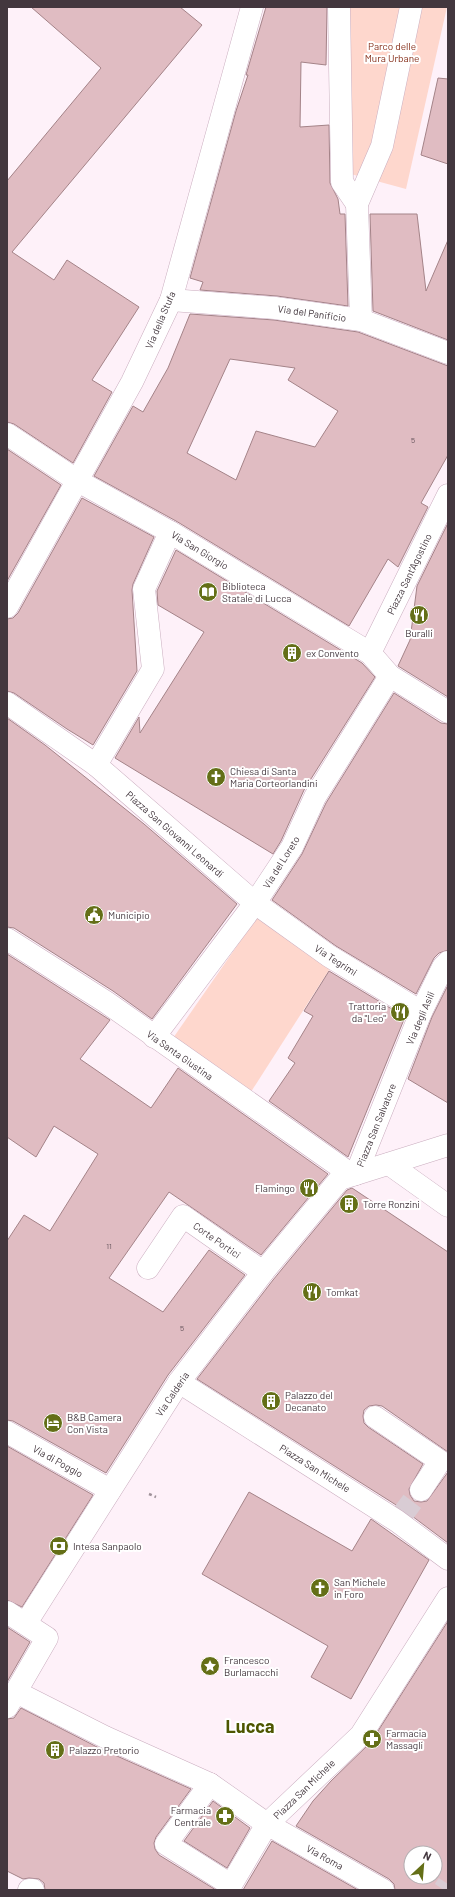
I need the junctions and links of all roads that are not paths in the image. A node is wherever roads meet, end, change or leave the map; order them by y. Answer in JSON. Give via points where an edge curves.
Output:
{"nodes":[{"id":1,"x":252,"y":7,"type":"edge"},
{"id":2,"x":339,"y":7,"type":"edge"},
{"id":3,"x":411,"y":7,"type":"edge"},
{"id":4,"x":357,"y":204,"type":"junction"},
{"id":5,"x":171,"y":300,"type":"junction"},
{"id":6,"x":361,"y":320,"type":"junction"},
{"id":7,"x":448,"y":354,"type":"edge"},
{"id":8,"x":7,"y":434,"type":"edge"},
{"id":9,"x":78,"y":481,"type":"junction"},
{"id":10,"x":448,"y":495,"type":"edge"},
{"id":11,"x":170,"y":532,"type":"junction"},
{"id":12,"x":7,"y":607,"type":"edge"},
{"id":13,"x":370,"y":653,"type":"junction"},
{"id":14,"x":390,"y":676,"type":"junction"},
{"id":15,"x":7,"y":703,"type":"edge"},
{"id":16,"x":448,"y":712,"type":"edge"},
{"id":17,"x":96,"y":765,"type":"junction"},
{"id":18,"x":255,"y":903,"type":"junction"},
{"id":19,"x":7,"y":939,"type":"edge"},
{"id":20,"x":448,"y":962,"type":"edge"},
{"id":21,"x":421,"y":1012,"type":"junction"},
{"id":22,"x":154,"y":1037,"type":"junction"},
{"id":23,"x":396,"y":1077,"type":"joint"},
{"id":24,"x":448,"y":1145,"type":"edge"},
{"id":25,"x":389,"y":1164,"type":"junction"},
{"id":26,"x":349,"y":1176,"type":"junction"},
{"id":27,"x":448,"y":1206,"type":"edge"},
{"id":28,"x":148,"y":1268,"type":"dead end"},
{"id":29,"x":263,"y":1272,"type":"junction"},
{"id":30,"x":179,"y":1382,"type":"junction"},
{"id":31,"x":375,"y":1417,"type":"dead end"},
{"id":32,"x":7,"y":1432,"type":"edge"},
{"id":33,"x":110,"y":1490,"type":"junction"},
{"id":34,"x":422,"y":1490,"type":"tunnel mouth"},
{"id":35,"x":448,"y":1559,"type":"edge"},
{"id":36,"x":448,"y":1598,"type":"edge"},
{"id":37,"x":7,"y":1612,"type":"edge"},
{"id":38,"x":26,"y":1623,"type":"junction"},
{"id":39,"x":12,"y":1699,"type":"edge"},
{"id":40,"x":210,"y":1784,"type":"junction"},
{"id":41,"x":267,"y":1824,"type":"junction"},
{"id":42,"x":230,"y":1888,"type":"edge"},
{"id":43,"x":29,"y":1890,"type":"edge"},
{"id":44,"x":33,"y":1890,"type":"edge"},
{"id":45,"x":383,"y":1890,"type":"edge"}],
"edges":[{"from":1,"to":5,"type":"street","name":"Via della Stufa"},
{"from":2,"to":4,"type":"street","via":[[342,182]]},
{"from":3,"to":4,"type":"street","via":[[382,146]]},
{"from":4,"to":6,"type":"street"},
{"from":5,"to":6,"type":"street","name":"Via del Panificio","via":[[275,308]]},
{"from":5,"to":9,"type":"street","name":"Via della Stufa","via":[[132,382]]},
{"from":6,"to":7,"type":"street","name":"Via del Panificio"},
{"from":8,"to":9,"type":"street","name":"Via San Giorgio"},
{"from":9,"to":11,"type":"street","name":"Via San Giorgio"},
{"from":9,"to":12,"type":"street","name":"Via della Stufa"},
{"from":10,"to":13,"type":"street","name":"Piazza Sant'Agostino"},
{"from":11,"to":13,"type":"street","name":"Via San Giorgio"},
{"from":11,"to":17,"type":"street","via":[[144,589],[153,668]]},
{"from":13,"to":14,"type":"street","name":"Via San Giorgio"},
{"from":14,"to":16,"type":"street","name":"Via San Giorgio"},
{"from":14,"to":18,"type":"street","name":"Via del Loreto","via":[[315,797],[292,847]]},
{"from":15,"to":17,"type":"street","name":"Piazza San Giovanni Leonardi"},
{"from":17,"to":18,"type":"street","name":"Piazza San Giovanni Leonardi"},
{"from":18,"to":21,"type":"street","name":"Via Tegrimi","via":[[329,956]]},
{"from":18,"to":22,"type":"street","name":"Via del Loreto"},
{"from":19,"to":22,"type":"street","name":"Via Santa Giustina","via":[[106,1002]]},
{"from":20,"to":21,"type":"street","name":"Via degli Asili","via":[[443,967]]},
{"from":21,"to":23,"type":"street","name":"Via degli Asili"},
{"from":22,"to":26,"type":"street","name":"Via Santa Giustina"},
{"from":23,"to":26,"type":"street","name":"Piazza San Salvatore"},
{"from":24,"to":25,"type":"street","name":"Piazza San Salvatore"},
{"from":25,"to":26,"type":"street","name":"Piazza San Salvatore"},
{"from":25,"to":27,"type":"street"},
{"from":26,"to":29,"type":"street","name":"Via Calderia"},
{"from":28,"to":29,"type":"street","name":"Corte Portici","via":[[183,1216]]},
{"from":29,"to":30,"type":"street","name":"Via Calderia"},
{"from":30,"to":33,"type":"street","name":"Via Calderia"},
{"from":30,"to":35,"type":"street","name":"Piazza San Michele","via":[[398,1520]]},
{"from":31,"to":34,"type":"street","via":[[440,1461]]},
{"from":32,"to":33,"type":"street","name":"Via di Poggio"},
{"from":33,"to":38,"type":"street","name":"Via Calderia"},
{"from":36,"to":41,"type":"street","name":"Piazza San Michele","via":[[361,1735]]},
{"from":37,"to":38,"type":"street"},
{"from":38,"to":39,"type":"street","via":[[47,1638]]},
{"from":39,"to":40,"type":"street","name":"Piazza San Michele"},
{"from":40,"to":41,"type":"street","name":"Piazza San Michele"},
{"from":40,"to":42,"type":"street","via":[[166,1844]]},
{"from":41,"to":42,"type":"street"},
{"from":41,"to":45,"type":"street","name":"Via Roma"},
{"from":43,"to":44,"type":"street"}]}
